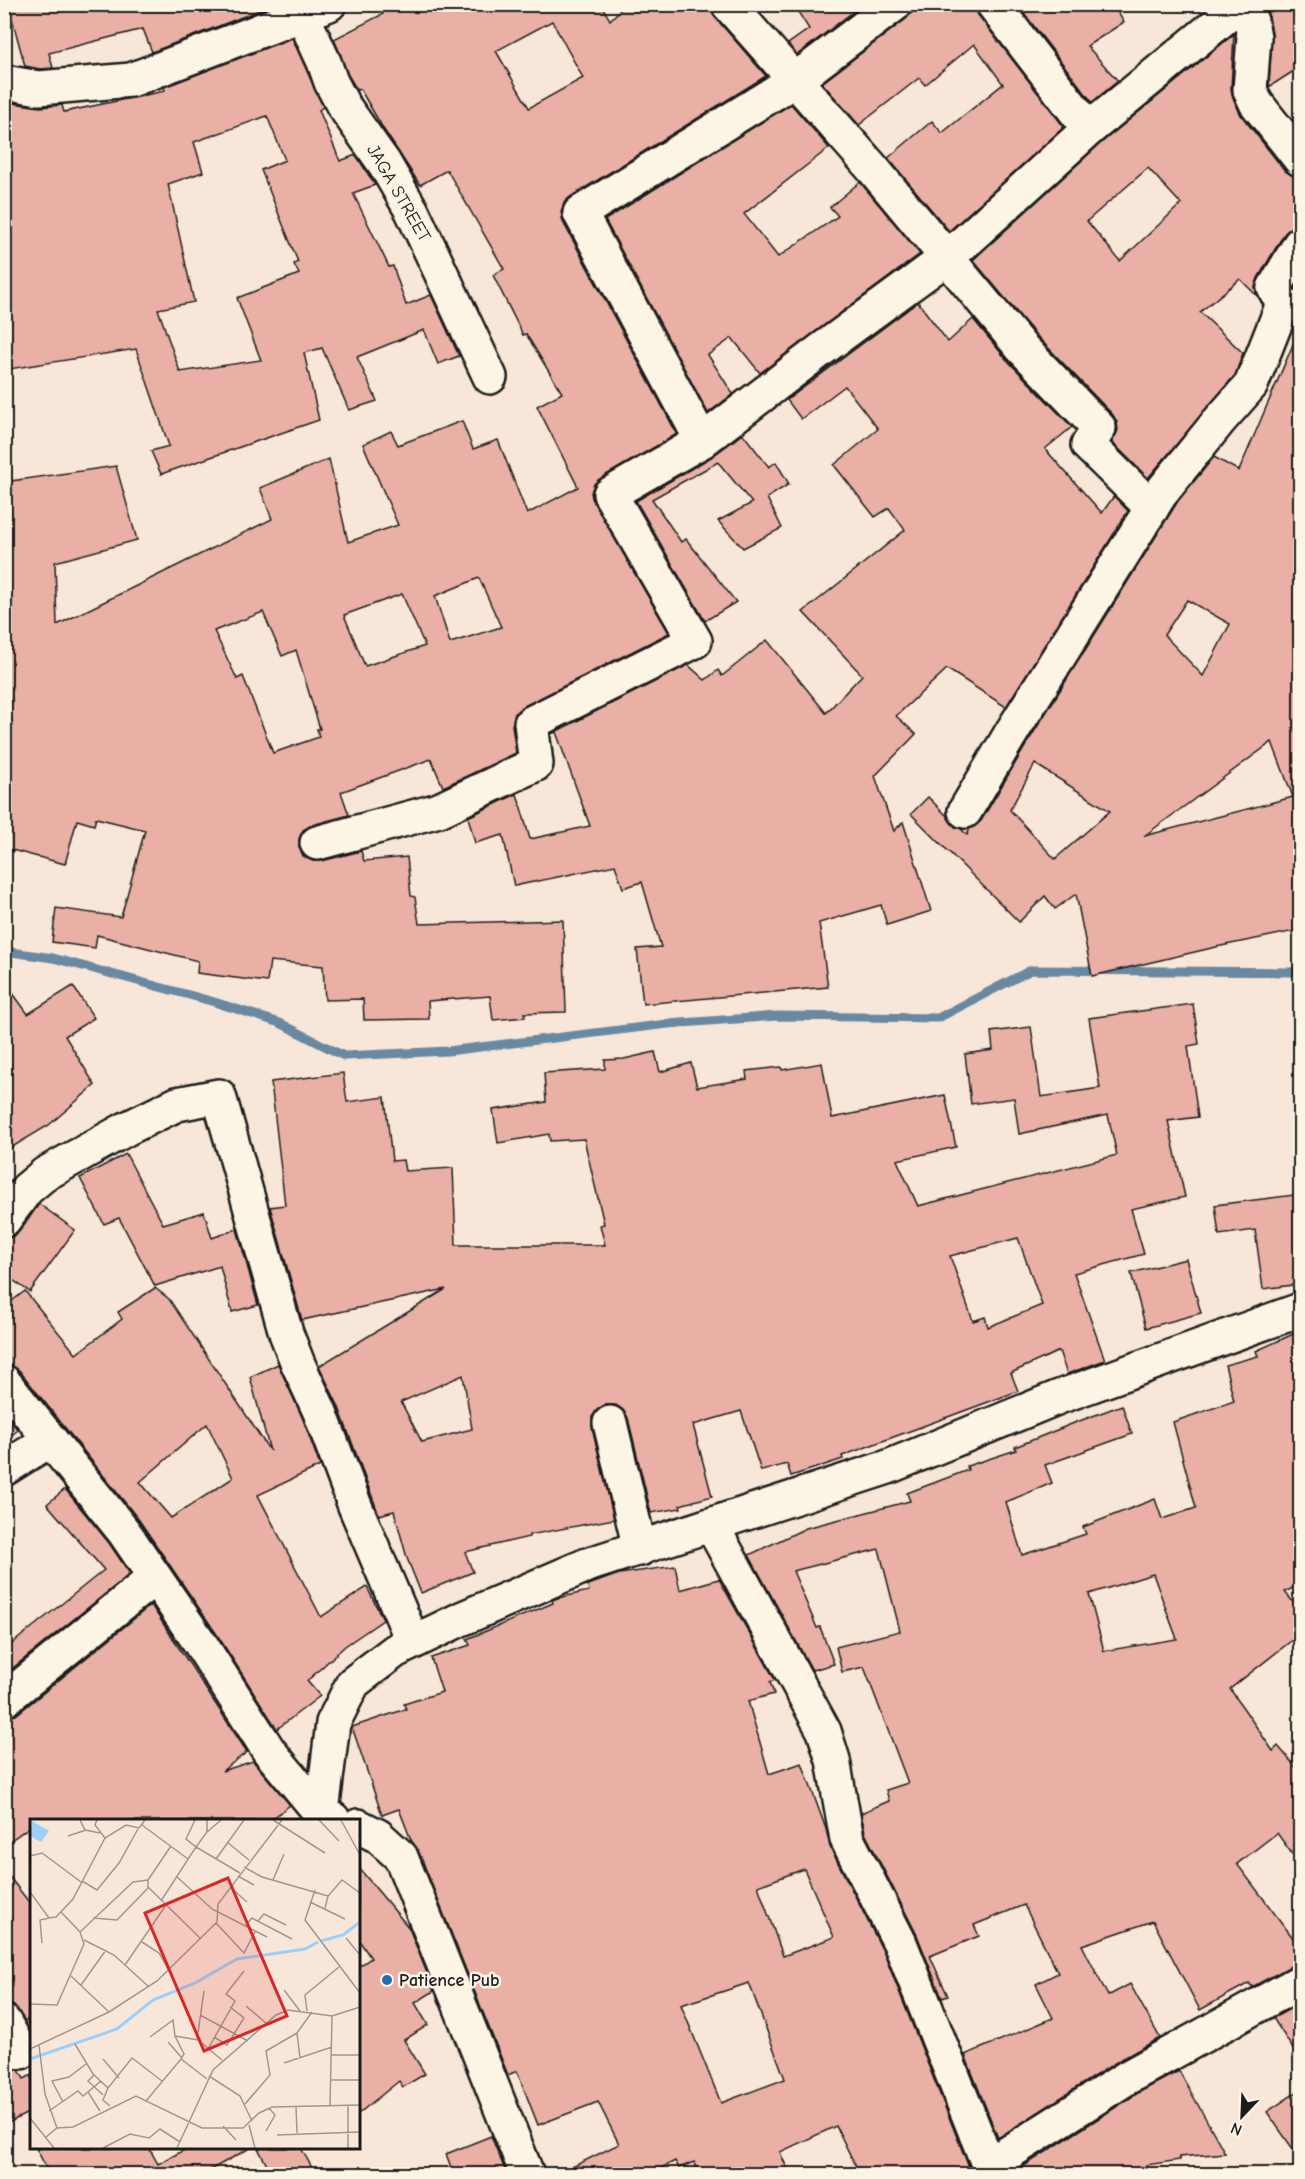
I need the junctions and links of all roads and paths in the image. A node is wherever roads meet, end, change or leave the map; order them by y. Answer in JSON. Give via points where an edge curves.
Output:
{"nodes":[{"id":1,"x":728,"y":4,"type":"edge"},
{"id":2,"x":895,"y":4,"type":"edge"},
{"id":3,"x":993,"y":4,"type":"edge"},
{"id":4,"x":1241,"y":4,"type":"edge"},
{"id":5,"x":315,"y":9,"type":"edge"},
{"id":6,"x":795,"y":80,"type":"junction"},
{"id":7,"x":4,"y":82,"type":"edge"},
{"id":8,"x":1089,"y":129,"type":"junction"},
{"id":9,"x":1300,"y":159,"type":"edge"},
{"id":10,"x":1300,"y":244,"type":"edge"},
{"id":11,"x":948,"y":257,"type":"junction"},
{"id":12,"x":490,"y":377,"type":"dead end"},
{"id":13,"x":702,"y":441,"type":"junction"},
{"id":14,"x":1152,"y":508,"type":"junction"},
{"id":15,"x":965,"y":811,"type":"dead end"},
{"id":16,"x":317,"y":843,"type":"dead end"},
{"id":17,"x":4,"y":1220,"type":"edge"},
{"id":18,"x":1300,"y":1310,"type":"edge"},
{"id":19,"x":4,"y":1382,"type":"edge"},
{"id":20,"x":610,"y":1423,"type":"dead end"},
{"id":21,"x":50,"y":1440,"type":"junction"},
{"id":22,"x":4,"y":1469,"type":"edge"},
{"id":23,"x":712,"y":1526,"type":"junction"},
{"id":24,"x":640,"y":1549,"type":"junction"},
{"id":25,"x":154,"y":1578,"type":"junction"},
{"id":26,"x":413,"y":1642,"type":"junction"},
{"id":27,"x":4,"y":1700,"type":"edge"},
{"id":28,"x":327,"y":1819,"type":"edge"},
{"id":29,"x":360,"y":1827,"type":"edge"},
{"id":30,"x":1300,"y":1982,"type":"edge"},
{"id":31,"x":4,"y":2022,"type":"edge"},
{"id":32,"x":19,"y":2054,"type":"edge"},
{"id":33,"x":990,"y":2170,"type":"edge"},
{"id":34,"x":527,"y":2175,"type":"edge"}],
"edges":[{"from":1,"to":6,"type":"street"},
{"from":2,"to":6,"type":"street"},
{"from":3,"to":8,"type":"street"},
{"from":4,"to":8,"type":"street"},
{"from":4,"to":9,"type":"street","via":[[1251,21],[1254,37],[1250,90]]},
{"from":5,"to":7,"type":"street","via":[[131,80],[39,88]]},
{"from":5,"to":12,"type":"street","name":"JAGA STREET","via":[[331,82],[412,211]]},
{"from":6,"to":11,"type":"street"},
{"from":6,"to":13,"type":"street","via":[[580,213]]},
{"from":8,"to":11,"type":"street"},
{"from":10,"to":14,"type":"street","via":[[1274,288],[1283,304],[1251,385]]},
{"from":11,"to":13,"type":"street"},
{"from":11,"to":14,"type":"street","via":[[1021,346],[1099,428],[1088,445]]},
{"from":13,"to":16,"type":"street","via":[[610,494],[695,641],[531,723],[536,764],[439,810]]},
{"from":14,"to":15,"type":"street"},
{"from":17,"to":26,"type":"street","via":[[27,1189],[45,1174],[177,1104],[219,1095],[286,1333]]},
{"from":18,"to":23,"type":"street","via":[[1059,1397],[888,1467]]},
{"from":19,"to":21,"type":"street"},
{"from":20,"to":24,"type":"street"},
{"from":21,"to":22,"type":"street"},
{"from":21,"to":25,"type":"street","via":[[124,1532]]},
{"from":23,"to":24,"type":"street"},
{"from":23,"to":33,"type":"street","via":[[824,1731],[847,1839],[900,1943]]},
{"from":24,"to":26,"type":"street","via":[[587,1565]]},
{"from":25,"to":27,"type":"street"},
{"from":25,"to":28,"type":"street","via":[[269,1751]]},
{"from":26,"to":28,"type":"street","via":[[353,1683],[333,1723]]},
{"from":29,"to":34,"type":"street","via":[[378,1836],[400,1857]]},
{"from":30,"to":33,"type":"street","via":[[1128,2077]]},
{"from":31,"to":32,"type":"street"}]}
